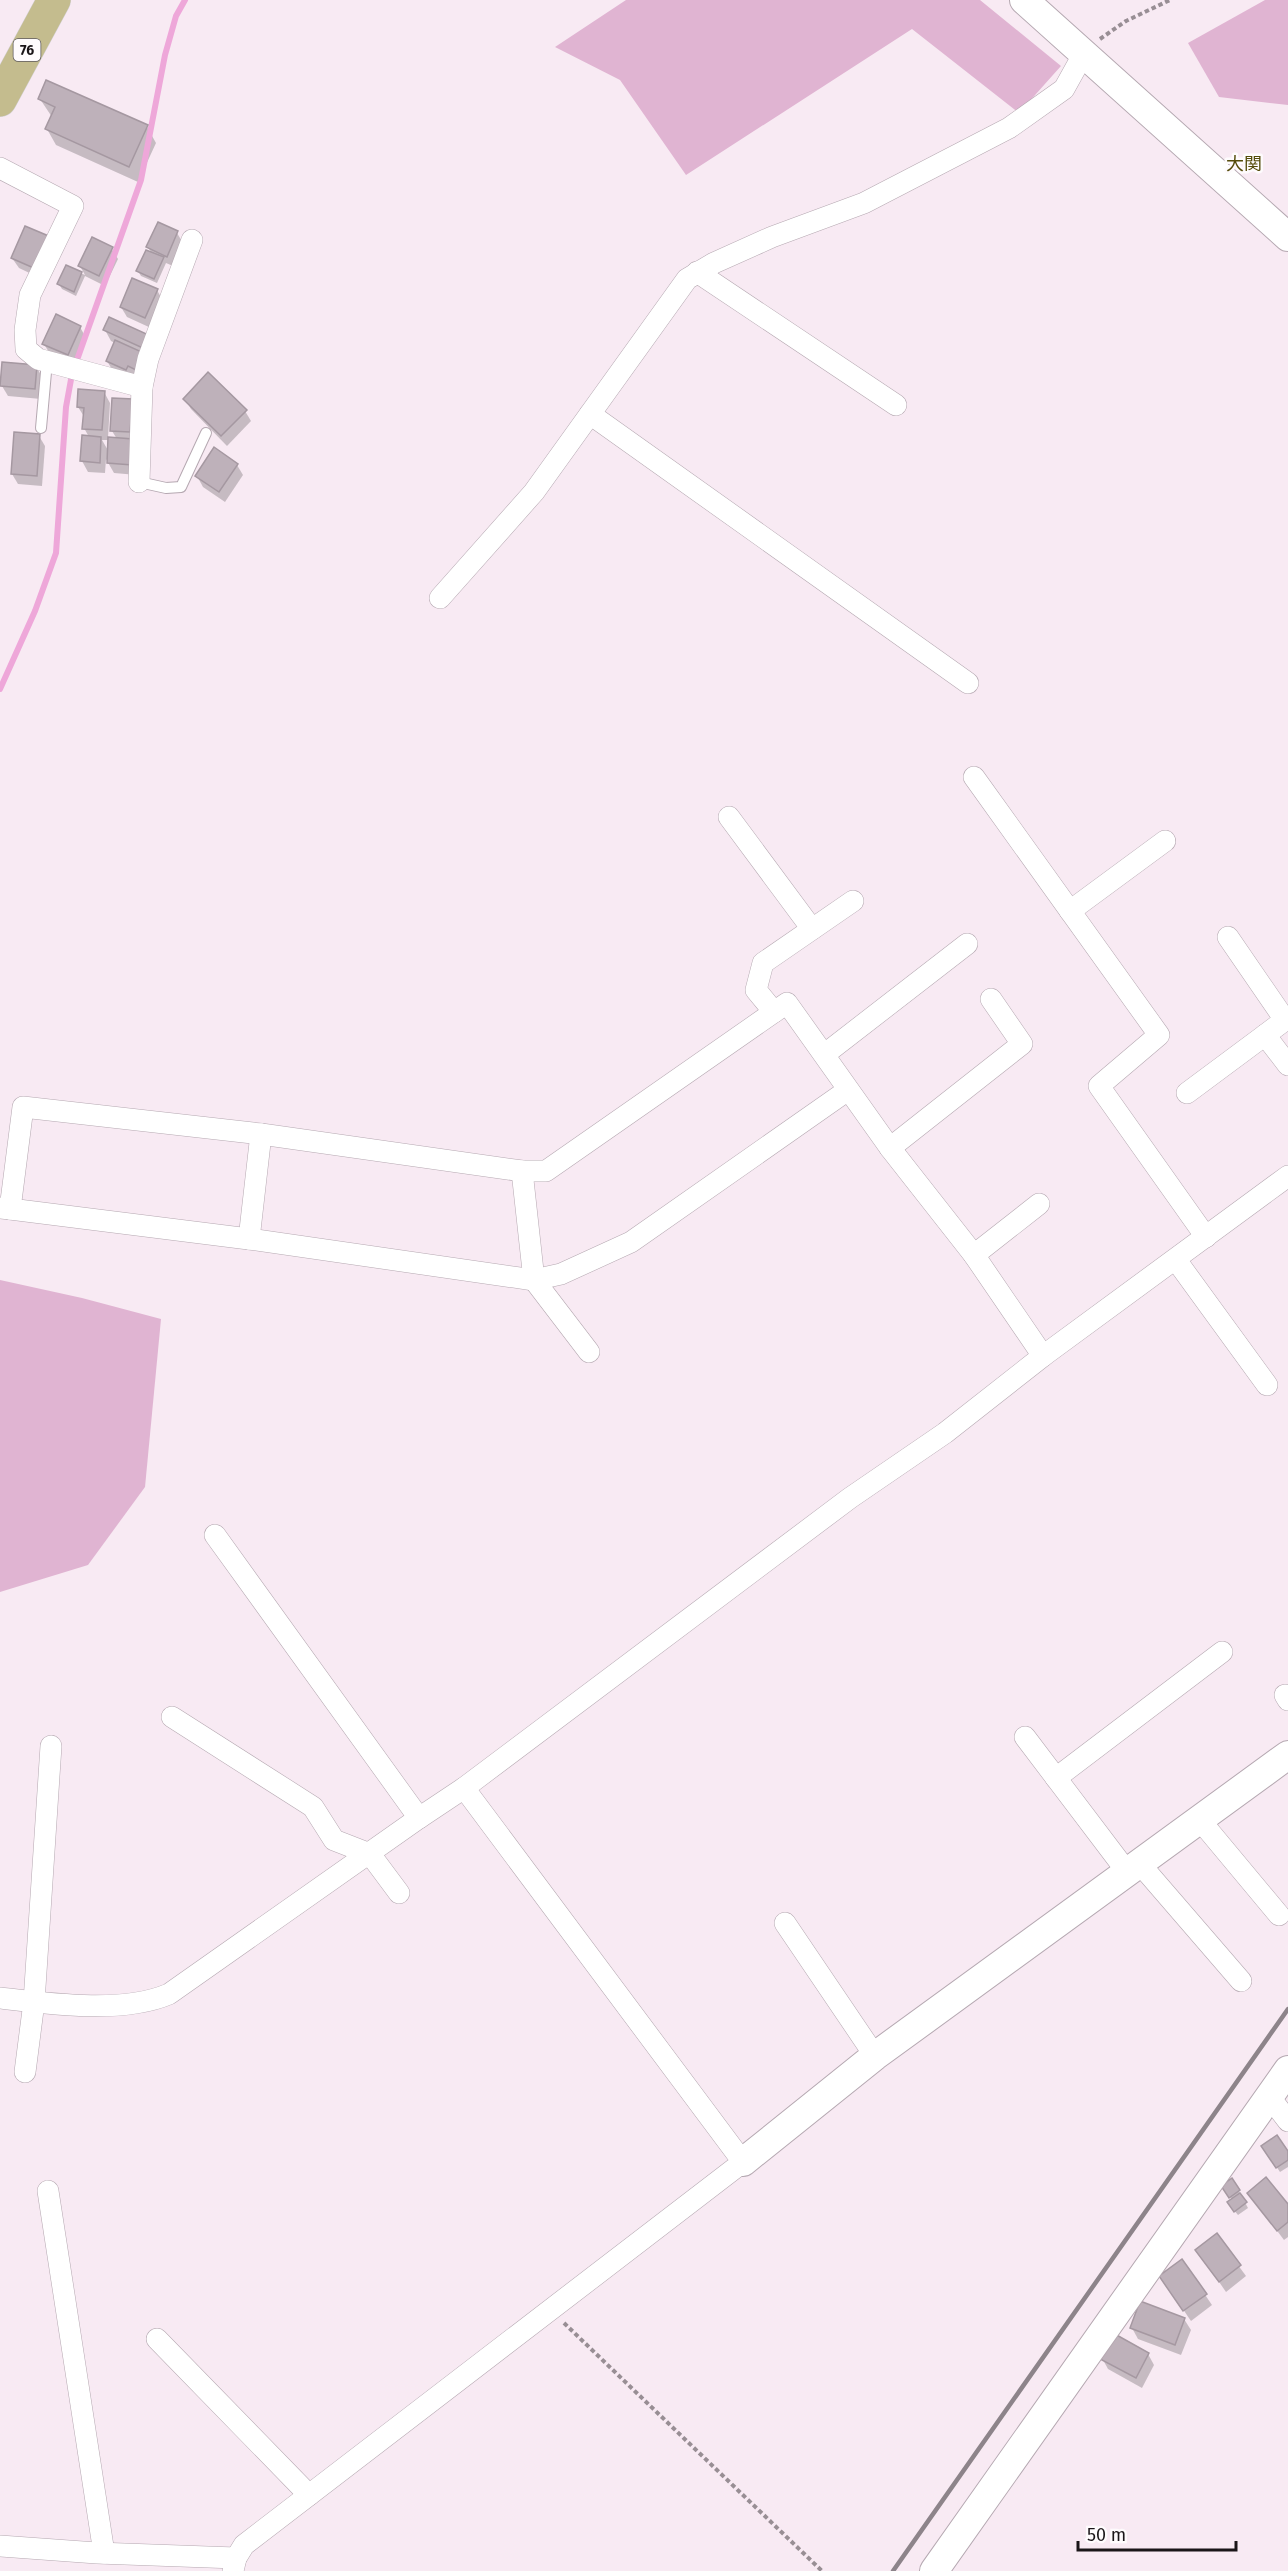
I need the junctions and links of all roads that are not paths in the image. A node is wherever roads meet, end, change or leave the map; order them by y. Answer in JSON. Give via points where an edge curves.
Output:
{"nodes":[{"id":1,"x":54,"y":0,"type":"edge"},
{"id":2,"x":1024,"y":0,"type":"edge"},
{"id":3,"x":1084,"y":53,"type":"junction"},
{"id":4,"x":0,"y":100,"type":"edge"},
{"id":5,"x":0,"y":168,"type":"edge"},
{"id":6,"x":1288,"y":237,"type":"edge"},
{"id":7,"x":192,"y":240,"type":"dead end"},
{"id":8,"x":697,"y":272,"type":"junction"},
{"id":9,"x":46,"y":361,"type":"junction"},
{"id":10,"x":142,"y":387,"type":"junction"},
{"id":11,"x":896,"y":405,"type":"dead end"},
{"id":12,"x":590,"y":414,"type":"junction"},
{"id":13,"x":41,"y":428,"type":"dead end"},
{"id":14,"x":206,"y":433,"type":"dead end"},
{"id":15,"x":139,"y":482,"type":"joint"},
{"id":16,"x":440,"y":598,"type":"dead end"},
{"id":17,"x":968,"y":683,"type":"dead end"},
{"id":18,"x":974,"y":777,"type":"dead end"},
{"id":19,"x":729,"y":817,"type":"dead end"},
{"id":20,"x":1165,"y":841,"type":"dead end"},
{"id":21,"x":854,"y":900,"type":"dead end"},
{"id":22,"x":1070,"y":911,"type":"junction"},
{"id":23,"x":812,"y":929,"type":"junction"},
{"id":24,"x":1228,"y":937,"type":"dead end"},
{"id":25,"x":967,"y":944,"type":"dead end"},
{"id":26,"x":991,"y":999,"type":"dead end"},
{"id":27,"x":774,"y":1012,"type":"junction"},
{"id":28,"x":1265,"y":1035,"type":"junction"},
{"id":29,"x":825,"y":1054,"type":"junction"},
{"id":30,"x":1288,"y":1065,"type":"edge"},
{"id":31,"x":848,"y":1090,"type":"junction"},
{"id":32,"x":1188,"y":1093,"type":"dead end"},
{"id":33,"x":261,"y":1134,"type":"junction"},
{"id":34,"x":890,"y":1148,"type":"junction"},
{"id":35,"x":522,"y":1171,"type":"junction"},
{"id":36,"x":1288,"y":1176,"type":"edge"},
{"id":37,"x":1039,"y":1204,"type":"dead end"},
{"id":38,"x":5,"y":1209,"type":"edge"},
{"id":39,"x":1206,"y":1237,"type":"junction"},
{"id":40,"x":249,"y":1239,"type":"junction"},
{"id":41,"x":974,"y":1255,"type":"junction"},
{"id":42,"x":1176,"y":1260,"type":"junction"},
{"id":43,"x":534,"y":1280,"type":"junction"},
{"id":44,"x":589,"y":1352,"type":"dead end"},
{"id":45,"x":1043,"y":1356,"type":"junction"},
{"id":46,"x":1267,"y":1385,"type":"dead end"},
{"id":47,"x":215,"y":1535,"type":"dead end"},
{"id":48,"x":1222,"y":1652,"type":"dead end"},
{"id":49,"x":172,"y":1717,"type":"dead end"},
{"id":50,"x":1025,"y":1737,"type":"dead end"},
{"id":51,"x":51,"y":1746,"type":"dead end"},
{"id":52,"x":1288,"y":1755,"type":"edge"},
{"id":53,"x":1056,"y":1778,"type":"junction"},
{"id":54,"x":465,"y":1788,"type":"junction"},
{"id":55,"x":419,"y":1818,"type":"junction"},
{"id":56,"x":1199,"y":1819,"type":"junction"},
{"id":57,"x":370,"y":1854,"type":"junction"},
{"id":58,"x":1134,"y":1869,"type":"junction"},
{"id":59,"x":399,"y":1893,"type":"dead end"},
{"id":60,"x":1279,"y":1915,"type":"dead end"},
{"id":61,"x":785,"y":1923,"type":"dead end"},
{"id":62,"x":1241,"y":1981,"type":"dead end"},
{"id":63,"x":0,"y":1998,"type":"edge"},
{"id":64,"x":34,"y":2002,"type":"junction"},
{"id":65,"x":875,"y":2056,"type":"junction"},
{"id":66,"x":1288,"y":2070,"type":"edge"},
{"id":67,"x":26,"y":2072,"type":"dead end"},
{"id":68,"x":1269,"y":2096,"type":"junction"},
{"id":69,"x":1288,"y":2121,"type":"edge"},
{"id":70,"x":742,"y":2162,"type":"junction"},
{"id":71,"x":48,"y":2191,"type":"dead end"},
{"id":72,"x":157,"y":2339,"type":"dead end"},
{"id":73,"x":309,"y":2495,"type":"junction"},
{"id":74,"x":0,"y":2546,"type":"edge"},
{"id":75,"x":104,"y":2553,"type":"junction"},
{"id":76,"x":234,"y":2564,"type":"edge"},
{"id":77,"x":934,"y":2571,"type":"edge"}],
"edges":[{"from":1,"to":4,"type":"main road","number":"76"},
{"from":2,"to":3,"type":"street"},
{"from":3,"to":6,"type":"street"},
{"from":3,"to":8,"type":"street","via":[[1064,89],[1009,128],[864,203],[772,237]]},
{"from":5,"to":9,"type":"street","via":[[73,206],[30,295],[26,348]]},
{"from":7,"to":10,"type":"street","via":[[148,359]]},
{"from":8,"to":11,"type":"street"},
{"from":8,"to":12,"type":"street","via":[[679,288]]},
{"from":9,"to":10,"type":"street"},
{"from":9,"to":13,"type":"lane"},
{"from":10,"to":15,"type":"street"},
{"from":12,"to":16,"type":"street","via":[[534,492]]},
{"from":12,"to":17,"type":"street"},
{"from":14,"to":15,"type":"lane","via":[[181,487]]},
{"from":18,"to":22,"type":"street"},
{"from":19,"to":23,"type":"street"},
{"from":20,"to":22,"type":"street"},
{"from":21,"to":23,"type":"street"},
{"from":22,"to":39,"type":"street","via":[[1159,1035],[1099,1086]]},
{"from":23,"to":27,"type":"street","via":[[764,963],[756,990]]},
{"from":24,"to":28,"type":"street","via":[[1285,1020]]},
{"from":25,"to":29,"type":"street"},
{"from":26,"to":34,"type":"street","via":[[1022,1044]]},
{"from":27,"to":29,"type":"street","via":[[787,1003]]},
{"from":27,"to":35,"type":"street","via":[[546,1171]]},
{"from":28,"to":30,"type":"street"},
{"from":28,"to":32,"type":"street"},
{"from":29,"to":31,"type":"street"},
{"from":31,"to":34,"type":"street"},
{"from":31,"to":43,"type":"street","via":[[631,1242],[561,1274]]},
{"from":33,"to":35,"type":"street"},
{"from":33,"to":38,"type":"street","via":[[23,1107]]},
{"from":33,"to":40,"type":"street"},
{"from":34,"to":41,"type":"street"},
{"from":35,"to":43,"type":"street"},
{"from":36,"to":39,"type":"street"},
{"from":37,"to":41,"type":"street"},
{"from":38,"to":40,"type":"street"},
{"from":39,"to":42,"type":"street"},
{"from":40,"to":43,"type":"street"},
{"from":41,"to":45,"type":"street"},
{"from":42,"to":45,"type":"street"},
{"from":42,"to":46,"type":"street"},
{"from":43,"to":44,"type":"street"},
{"from":45,"to":54,"type":"street","via":[[945,1433],[850,1498]]},
{"from":47,"to":55,"type":"street"},
{"from":48,"to":53,"type":"street"},
{"from":49,"to":57,"type":"street","via":[[313,1807],[334,1840]]},
{"from":50,"to":53,"type":"street"},
{"from":51,"to":64,"type":"street"},
{"from":52,"to":56,"type":"street"},
{"from":53,"to":58,"type":"street"},
{"from":54,"to":55,"type":"street"},
{"from":54,"to":70,"type":"street"},
{"from":55,"to":57,"type":"street"},
{"from":56,"to":58,"type":"street"},
{"from":56,"to":60,"type":"street"},
{"from":57,"to":59,"type":"street"},
{"from":57,"to":64,"type":"street","via":[[169,1994],[150,2003],[125,2006]]},
{"from":58,"to":62,"type":"street"},
{"from":58,"to":65,"type":"street"},
{"from":61,"to":65,"type":"street"},
{"from":63,"to":64,"type":"street"},
{"from":64,"to":67,"type":"street"},
{"from":65,"to":70,"type":"street"},
{"from":66,"to":68,"type":"street"},
{"from":68,"to":69,"type":"street"},
{"from":68,"to":77,"type":"street"},
{"from":70,"to":73,"type":"street"},
{"from":71,"to":75,"type":"street"},
{"from":72,"to":73,"type":"street"},
{"from":73,"to":76,"type":"street","via":[[244,2545]]},
{"from":74,"to":75,"type":"street"},
{"from":75,"to":76,"type":"street"}]}
